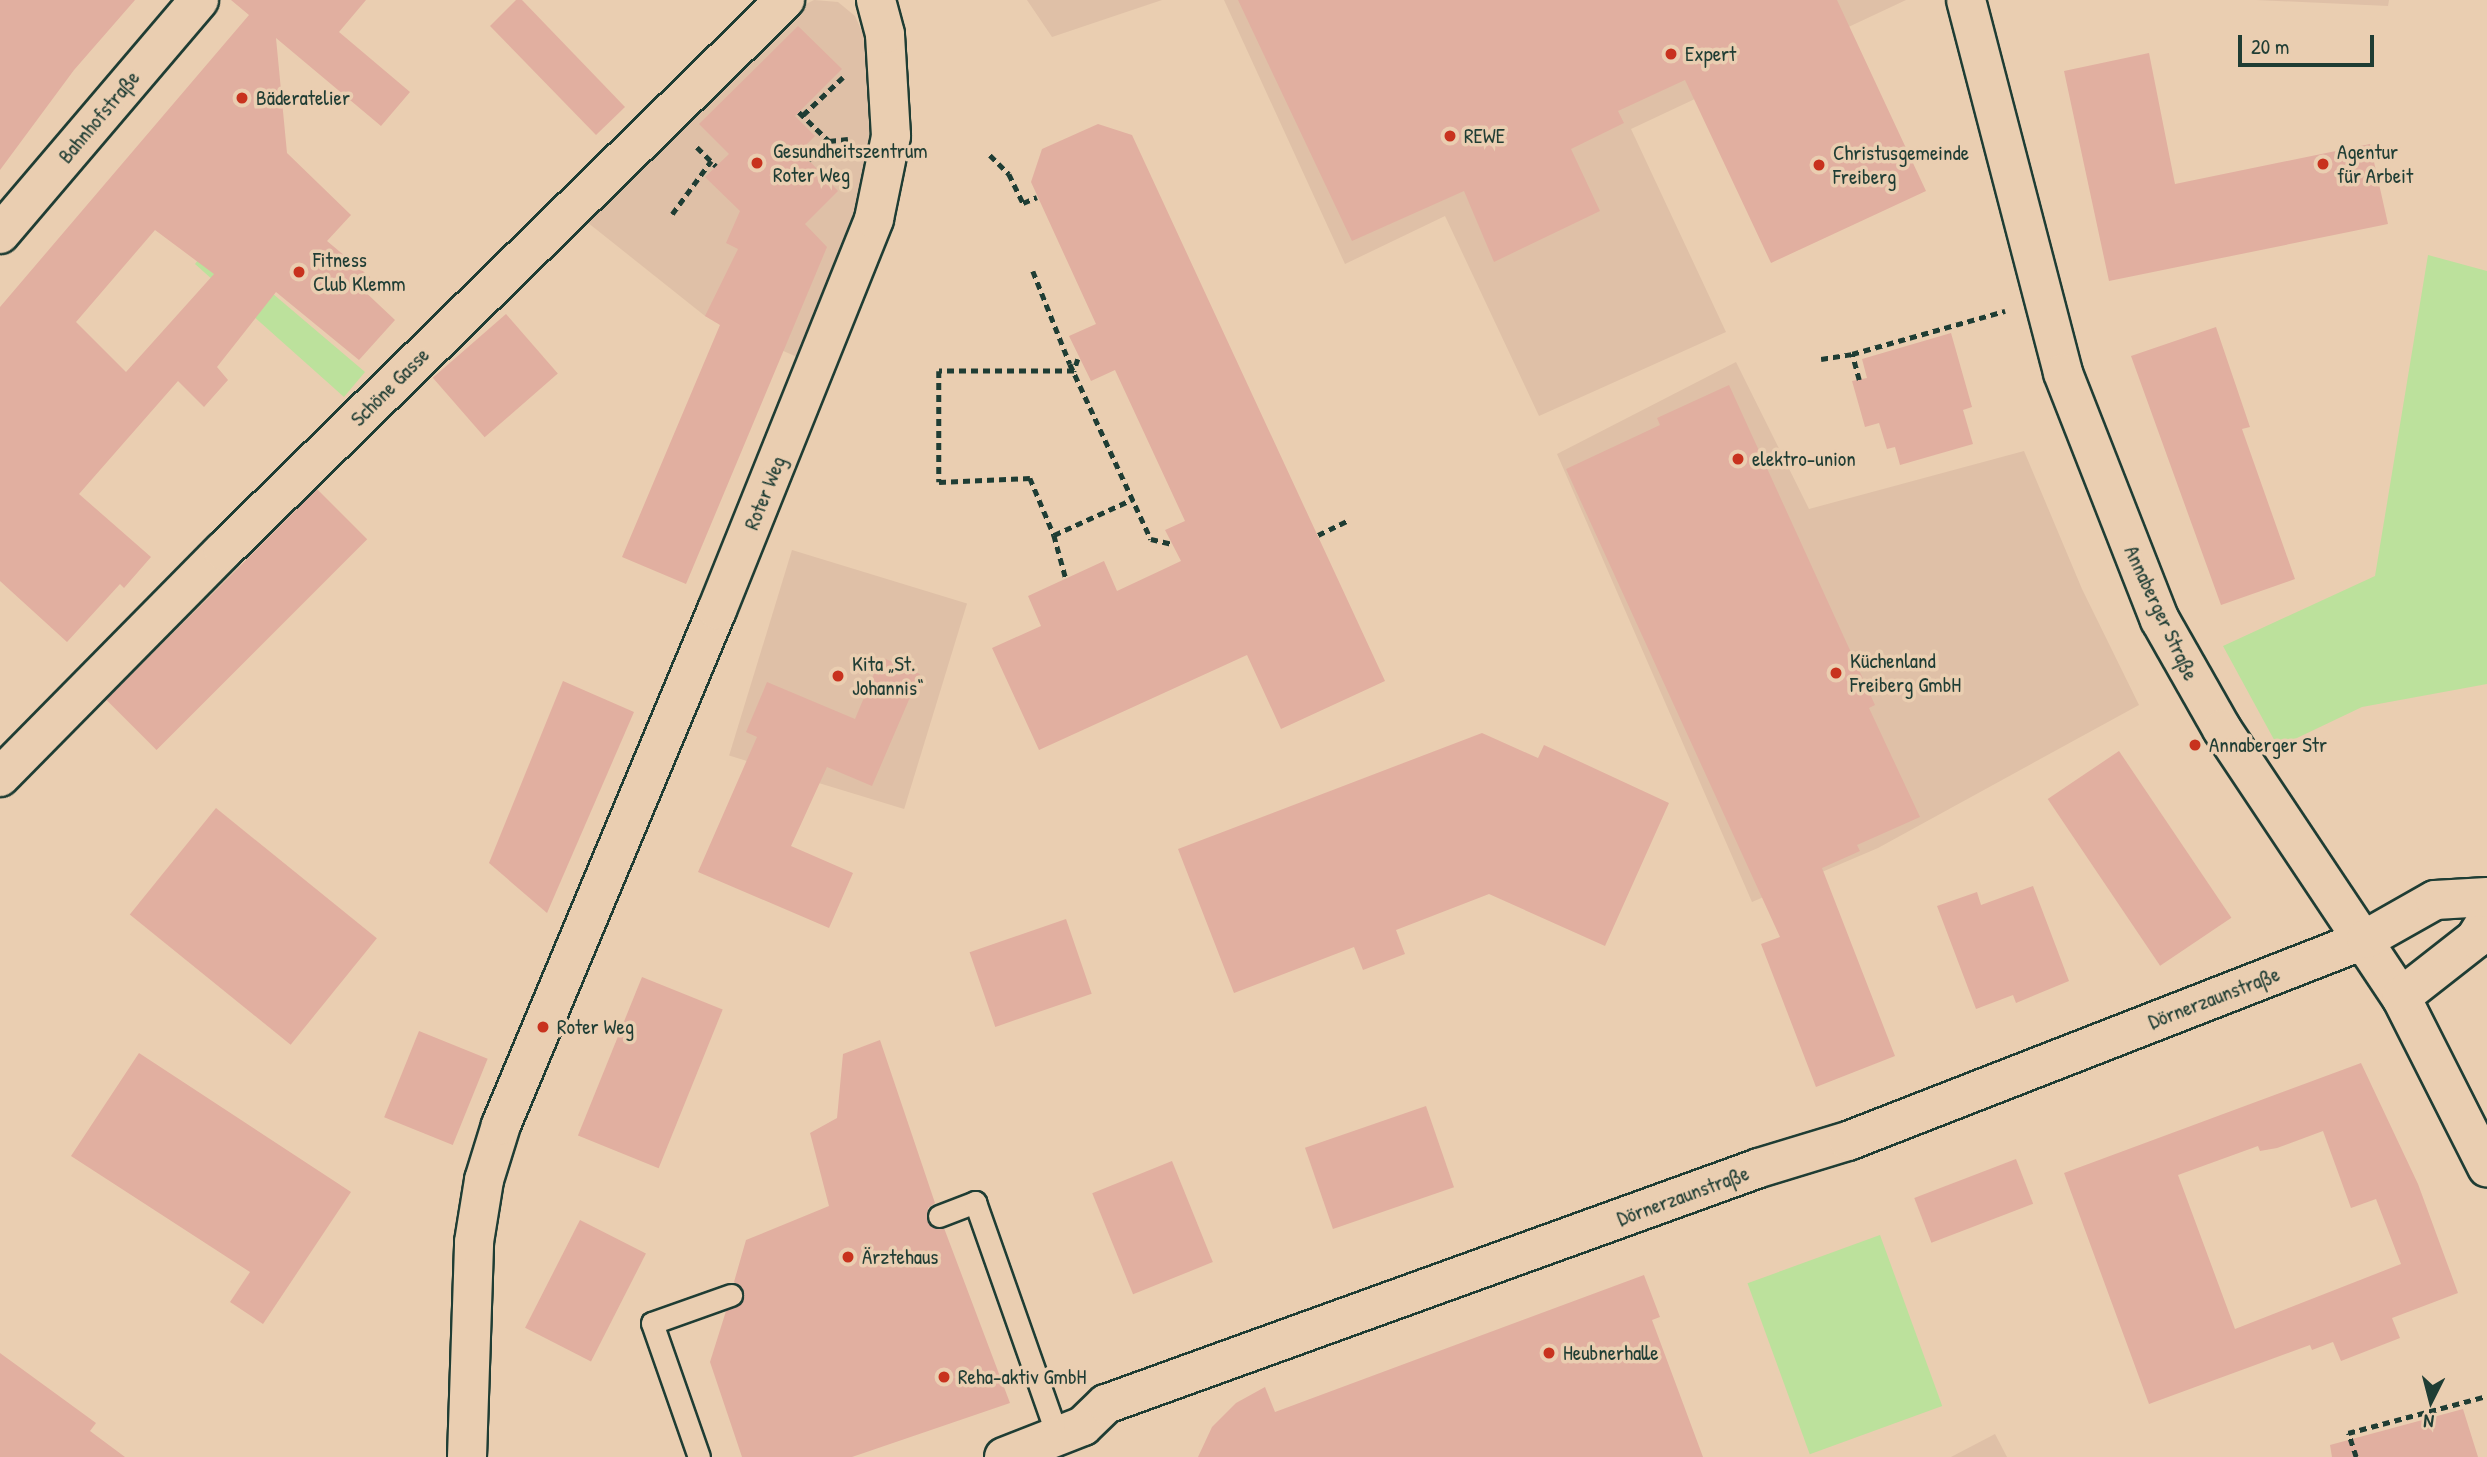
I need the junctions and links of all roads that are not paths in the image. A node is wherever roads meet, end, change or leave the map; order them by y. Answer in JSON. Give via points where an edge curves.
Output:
{"nodes":[{"id":1,"x":199,"y":0,"type":"edge"},
{"id":2,"x":785,"y":0,"type":"edge"},
{"id":3,"x":876,"y":0,"type":"edge"},
{"id":4,"x":1966,"y":0,"type":"edge"},
{"id":5,"x":0,"y":234,"type":"edge"},
{"id":6,"x":0,"y":778,"type":"edge"},
{"id":7,"x":2487,"y":897,"type":"edge"},
{"id":8,"x":2487,"y":920,"type":"edge"},
{"id":9,"x":2366,"y":939,"type":"junction"},
{"id":10,"x":2401,"y":997,"type":"junction"},
{"id":11,"x":2487,"y":1167,"type":"edge"},
{"id":12,"x":939,"y":1216,"type":"dead end"},
{"id":13,"x":731,"y":1295,"type":"dead end"},
{"id":14,"x":1057,"y":1435,"type":"junction"},
{"id":15,"x":467,"y":1457,"type":"edge"},
{"id":16,"x":699,"y":1457,"type":"edge"},
{"id":17,"x":1004,"y":1457,"type":"edge"}],
"edges":[{"from":1,"to":5,"type":"street","name":"Bahnhofstraße"},
{"from":2,"to":6,"type":"street","name":"Schöne Gasse","via":[[243,532]]},
{"from":3,"to":15,"type":"street","name":"Roter Weg","via":[[885,34],[891,136],[874,219],[717,610],[501,1125],[484,1180],[474,1242]]},
{"from":4,"to":9,"type":"street","name":"Annaberger Straße","via":[[2063,373],[2160,620],[2222,729]]},
{"from":7,"to":9,"type":"street","name":"Dörnerzaunstraße","via":[[2435,900]]},
{"from":8,"to":10,"type":"street","via":[[2475,939]]},
{"from":9,"to":10,"type":"street","name":"Annaberger Straße"},
{"from":9,"to":14,"type":"street","name":"Dörnerzaunstraße","via":[[1848,1141],[1759,1168],[1106,1404],[1083,1426]]},
{"from":10,"to":11,"type":"street","name":"Annaberger Straße"},
{"from":12,"to":14,"type":"lane","via":[[975,1202]]},
{"from":13,"to":16,"type":"lane","via":[[652,1323]]},
{"from":14,"to":17,"type":"street","name":"Dörnerzaunstraße"}]}
